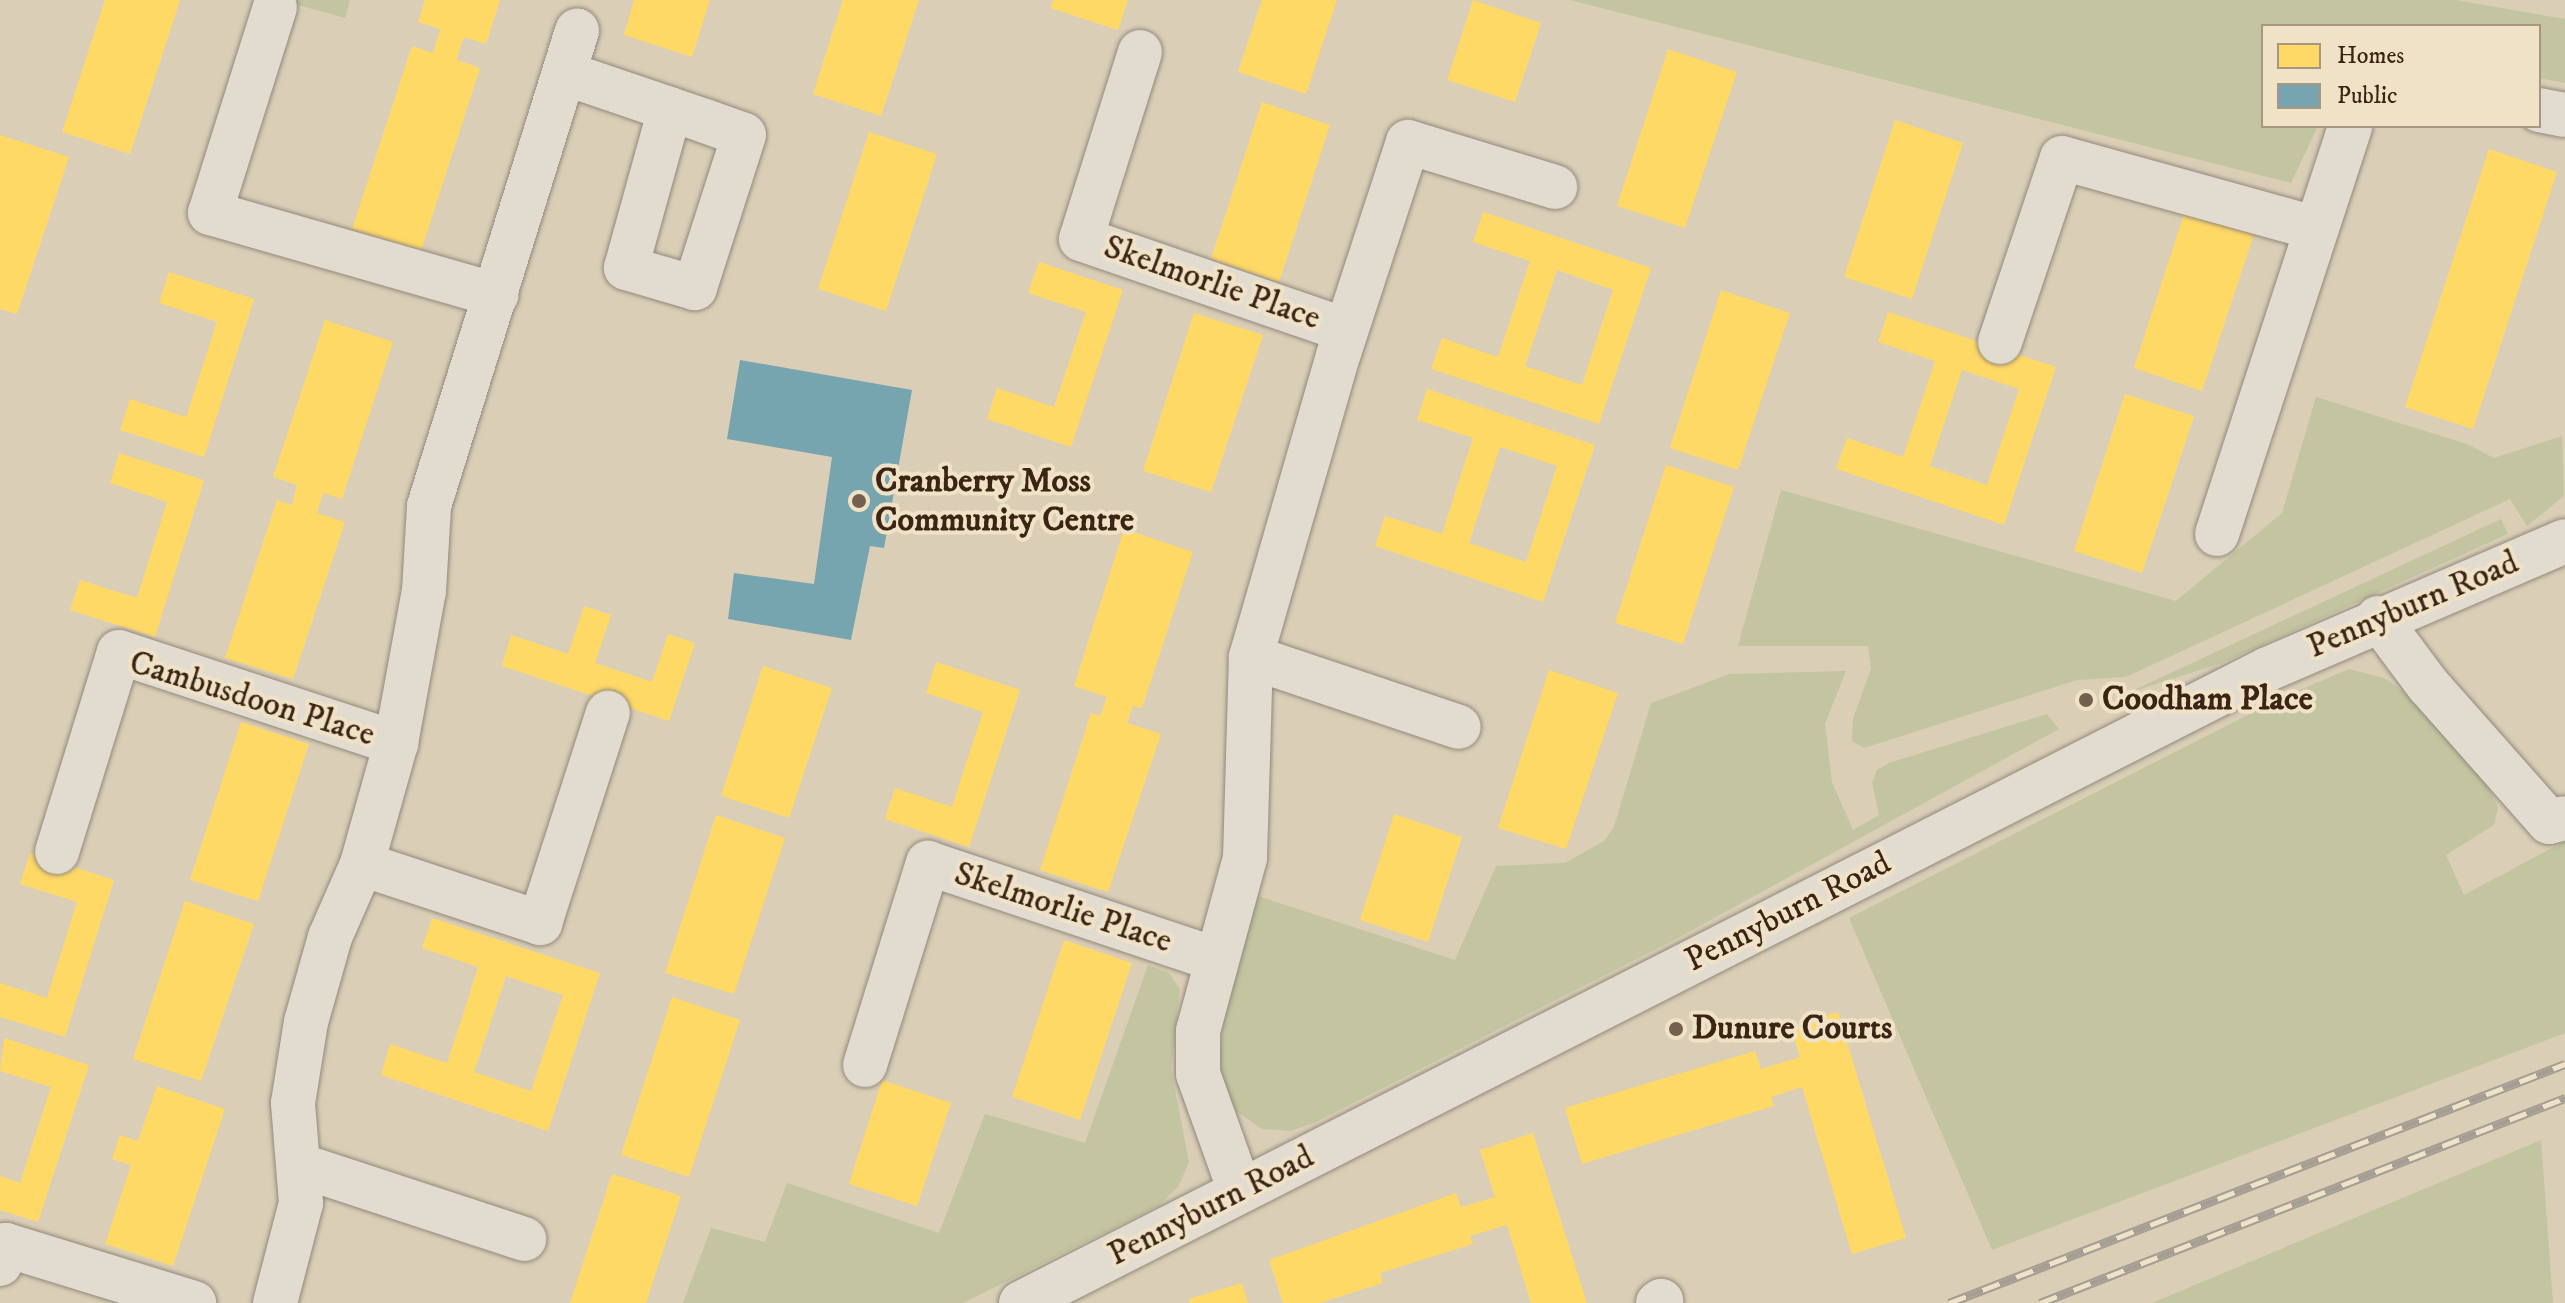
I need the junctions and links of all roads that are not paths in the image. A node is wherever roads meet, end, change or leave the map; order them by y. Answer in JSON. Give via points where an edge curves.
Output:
{"nodes":[{"id":1,"x":275,"y":7,"type":"dead end"},
{"id":2,"x":577,"y":30,"type":"dead end"},
{"id":3,"x":1140,"y":52,"type":"dead end"},
{"id":4,"x":564,"y":73,"type":"junction"},
{"id":5,"x":670,"y":109,"type":"dead end"},
{"id":6,"x":2541,"y":110,"type":"edge"},
{"id":7,"x":2565,"y":115,"type":"edge"},
{"id":8,"x":2349,"y":128,"type":"edge"},
{"id":9,"x":1555,"y":187,"type":"dead end"},
{"id":10,"x":2315,"y":228,"type":"junction"},
{"id":11,"x":496,"y":295,"type":"junction"},
{"id":12,"x":1346,"y":330,"type":"junction"},
{"id":13,"x":2000,"y":342,"type":"dead end"},
{"id":14,"x":2217,"y":534,"type":"dead end"},
{"id":15,"x":2565,"y":541,"type":"edge"},
{"id":16,"x":2378,"y":618,"type":"junction"},
{"id":17,"x":1251,"y":657,"type":"junction"},
{"id":18,"x":608,"y":713,"type":"dead end"},
{"id":19,"x":1459,"y":727,"type":"dead end"},
{"id":20,"x":396,"y":743,"type":"junction"},
{"id":21,"x":2565,"y":818,"type":"edge"},
{"id":22,"x":57,"y":852,"type":"dead end"},
{"id":23,"x":362,"y":864,"type":"junction"},
{"id":24,"x":1215,"y":959,"type":"junction"},
{"id":25,"x":865,"y":1065,"type":"dead end"},
{"id":26,"x":302,"y":1166,"type":"junction"},
{"id":27,"x":1240,"y":1191,"type":"junction"},
{"id":28,"x":524,"y":1239,"type":"dead end"},
{"id":29,"x":0,"y":1264,"type":"edge"},
{"id":30,"x":194,"y":1303,"type":"edge"},
{"id":31,"x":275,"y":1303,"type":"edge"},
{"id":32,"x":1021,"y":1303,"type":"edge"}],
"edges":[{"from":1,"to":11,"type":"street","via":[[210,213]]},
{"from":2,"to":4,"type":"street","name":"Cambusdoon Place"},
{"from":3,"to":12,"type":"street","name":"Skelmorlie Place","via":[[1081,239]]},
{"from":4,"to":5,"type":"street"},
{"from":4,"to":11,"type":"street","name":"Cambusdoon Place"},
{"from":6,"to":7,"type":"street"},
{"from":8,"to":10,"type":"street"},
{"from":9,"to":12,"type":"street","name":"Skelmorlie Place","via":[[1408,142]]},
{"from":10,"to":13,"type":"street","via":[[2062,158]]},
{"from":10,"to":14,"type":"street"},
{"from":11,"to":20,"type":"street","name":"Cambusdoon Place","via":[[429,506],[424,591]]},
{"from":12,"to":17,"type":"street","name":"Skelmorlie Place"},
{"from":15,"to":16,"type":"street","name":"Pennyburn Road"},
{"from":16,"to":21,"type":"street","via":[[2428,685],[2549,822]]},
{"from":16,"to":27,"type":"street","name":"Pennyburn Road"},
{"from":17,"to":19,"type":"street"},
{"from":17,"to":24,"type":"street","name":"Skelmorlie Place","via":[[1247,836]]},
{"from":18,"to":23,"type":"street","via":[[540,923]]},
{"from":20,"to":22,"type":"street","name":"Cambusdoon Place","via":[[119,652]]},
{"from":20,"to":23,"type":"street","name":"Cambusdoon Place"},
{"from":23,"to":26,"type":"street","name":"Cambusdoon Place","via":[[330,937],[296,1064],[293,1103]]},
{"from":24,"to":25,"type":"street","name":"Skelmorlie Place","via":[[928,863]]},
{"from":24,"to":27,"type":"street","name":"Skelmorlie Place","via":[[1198,1031],[1198,1074]]},
{"from":26,"to":28,"type":"street"},
{"from":26,"to":31,"type":"street","name":"Cambusdoon Place","via":[[296,1239]]},
{"from":27,"to":32,"type":"street","name":"Pennyburn Road"},
{"from":29,"to":30,"type":"street","via":[[6,1245]]}]}
